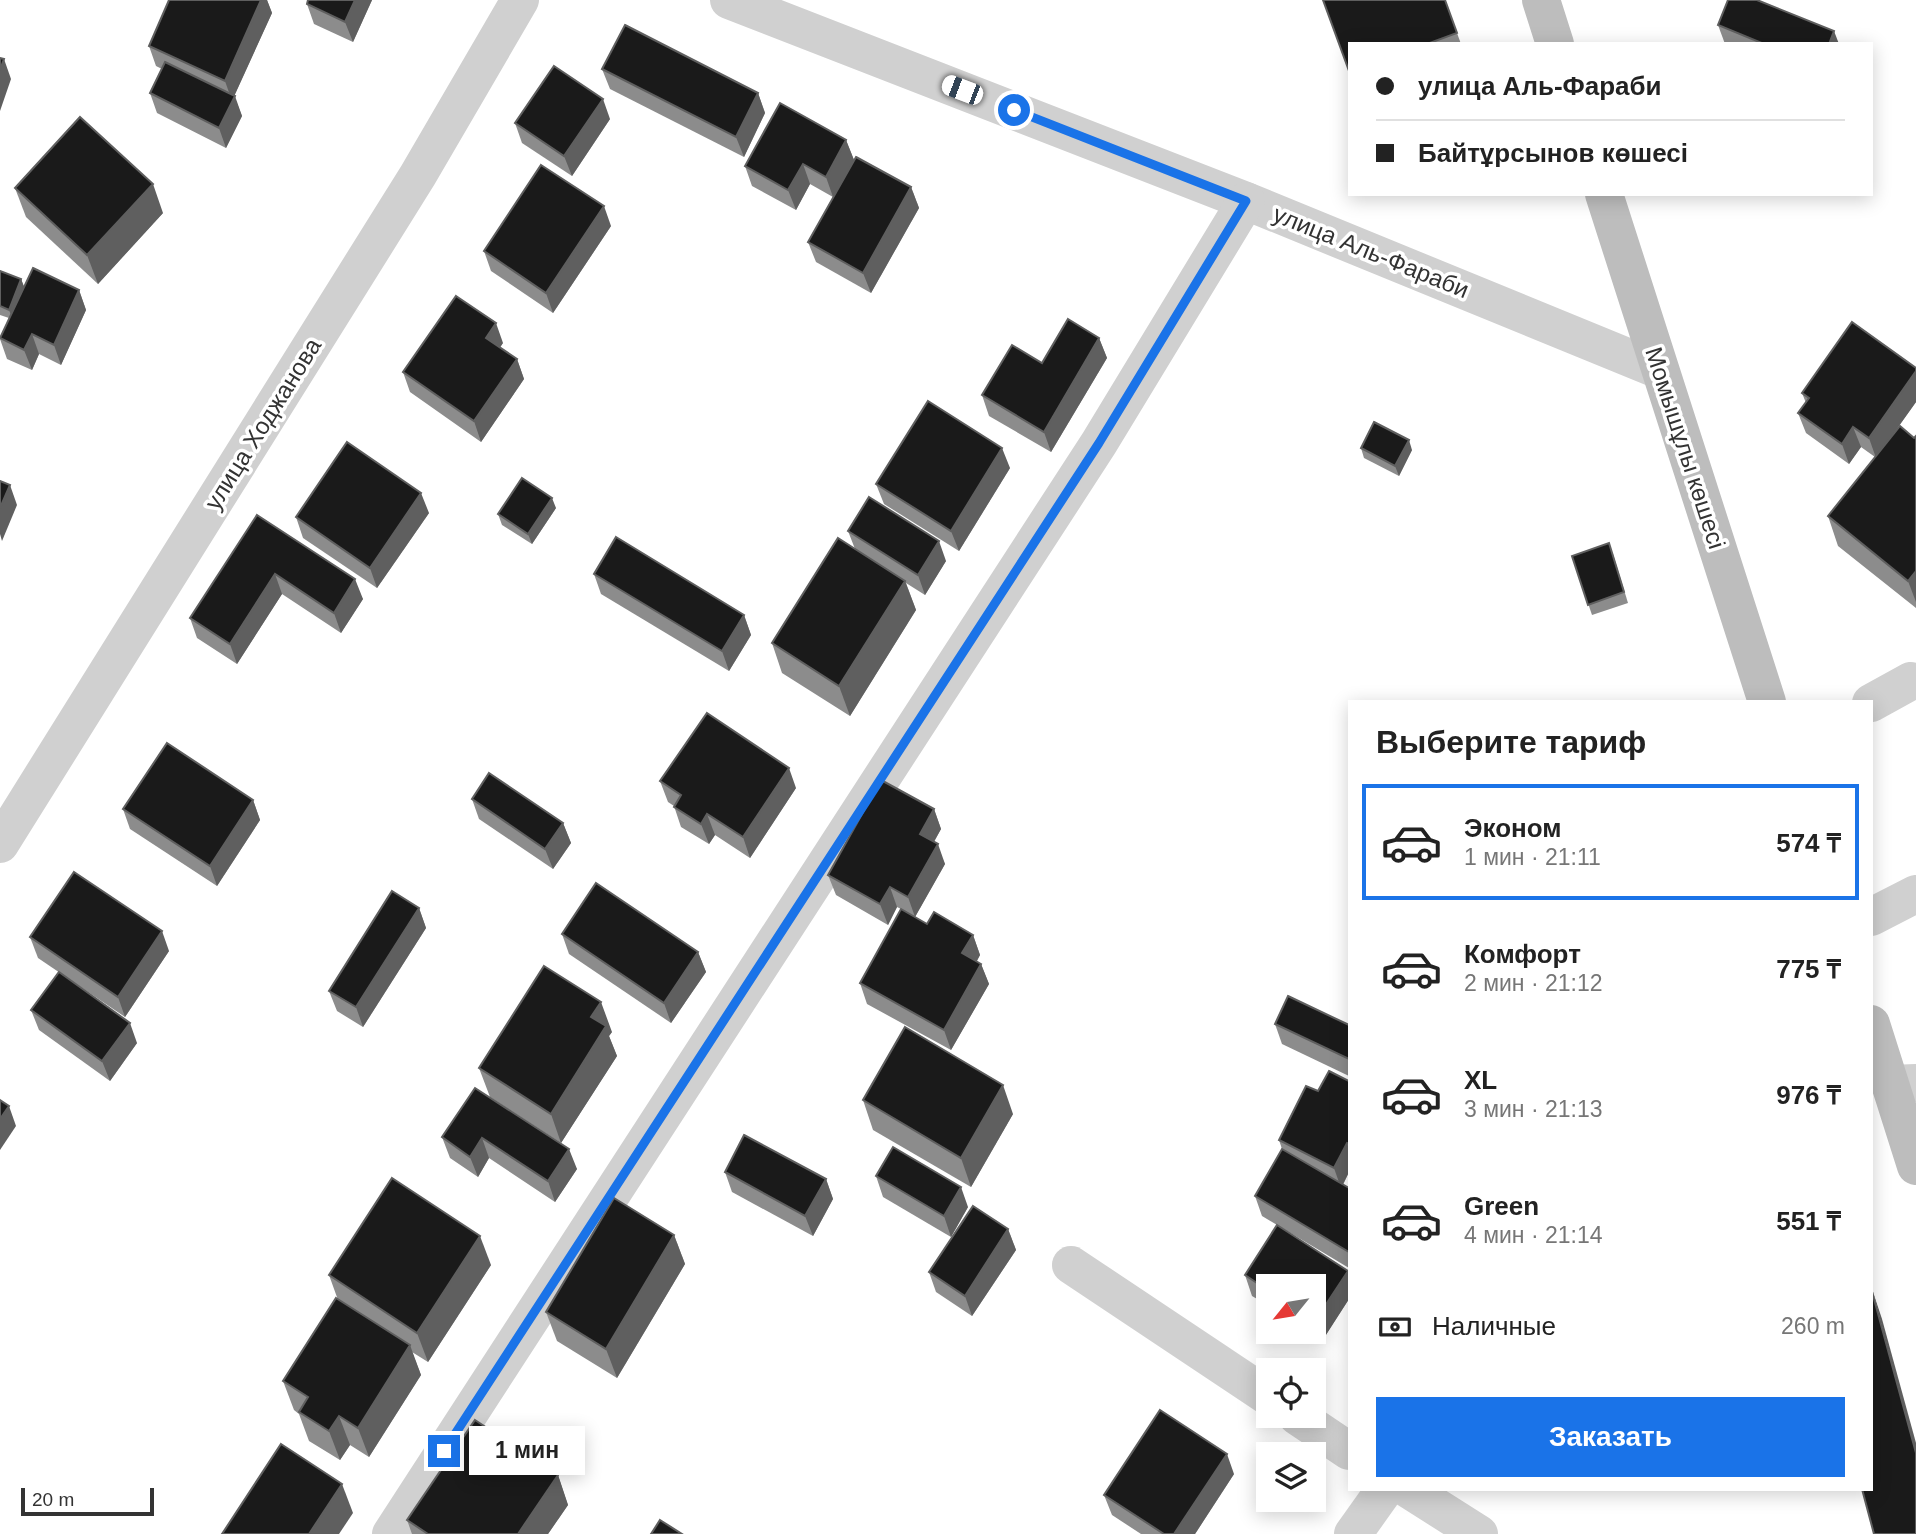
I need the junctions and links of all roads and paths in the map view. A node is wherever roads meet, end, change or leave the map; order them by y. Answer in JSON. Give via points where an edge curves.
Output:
{"nodes":[{"id":1,"x":520,"y":0,"type":"edge"},
{"id":2,"x":729,"y":0,"type":"edge"},
{"id":3,"x":1541,"y":0,"type":"edge"},
{"id":4,"x":1554,"y":42,"type":"edge"},
{"id":5,"x":1605,"y":196,"type":"edge"},
{"id":6,"x":1246,"y":201,"type":"junction"},
{"id":7,"x":1659,"y":370,"type":"junction"},
{"id":8,"x":1912,"y":681,"type":"dead end"},
{"id":9,"x":1766,"y":700,"type":"edge"},
{"id":10,"x":1873,"y":702,"type":"edge"},
{"id":11,"x":0,"y":844,"type":"edge"},
{"id":12,"x":1916,"y":894,"type":"edge"},
{"id":13,"x":1873,"y":916,"type":"edge"},
{"id":14,"x":1873,"y":1028,"type":"edge"},
{"id":15,"x":1903,"y":1084,"type":"edge"},
{"id":16,"x":1916,"y":1166,"type":"edge"},
{"id":17,"x":1071,"y":1265,"type":"dead end"},
{"id":18,"x":1256,"y":1388,"type":"edge"},
{"id":19,"x":1315,"y":1428,"type":"edge"},
{"id":20,"x":1348,"y":1450,"type":"edge"},
{"id":21,"x":1384,"y":1491,"type":"edge"},
{"id":22,"x":1411,"y":1491,"type":"edge"},
{"id":23,"x":391,"y":1534,"type":"edge"},
{"id":24,"x":1353,"y":1534,"type":"edge"},
{"id":25,"x":1479,"y":1534,"type":"edge"}],
"edges":[{"from":1,"to":11,"type":"street","name":"улица Ходжанова","via":[[418,175]]},
{"from":2,"to":6,"type":"street","name":"улица Аль-Фараби"},
{"from":3,"to":4,"type":"main road"},
{"from":5,"to":7,"type":"main road","name":"Момышұлы көшесі"},
{"from":6,"to":7,"type":"street","name":"улица Аль-Фараби"},
{"from":6,"to":23,"type":"street","via":[[1099,443]]},
{"from":7,"to":9,"type":"main road","name":"Момышұлы көшесі"},
{"from":8,"to":10,"type":"street"},
{"from":12,"to":13,"type":"street"},
{"from":14,"to":15,"type":"main road"},
{"from":15,"to":16,"type":"main road"},
{"from":17,"to":18,"type":"street"},
{"from":19,"to":20,"type":"street"},
{"from":21,"to":24,"type":"street"},
{"from":22,"to":25,"type":"street"}]}
